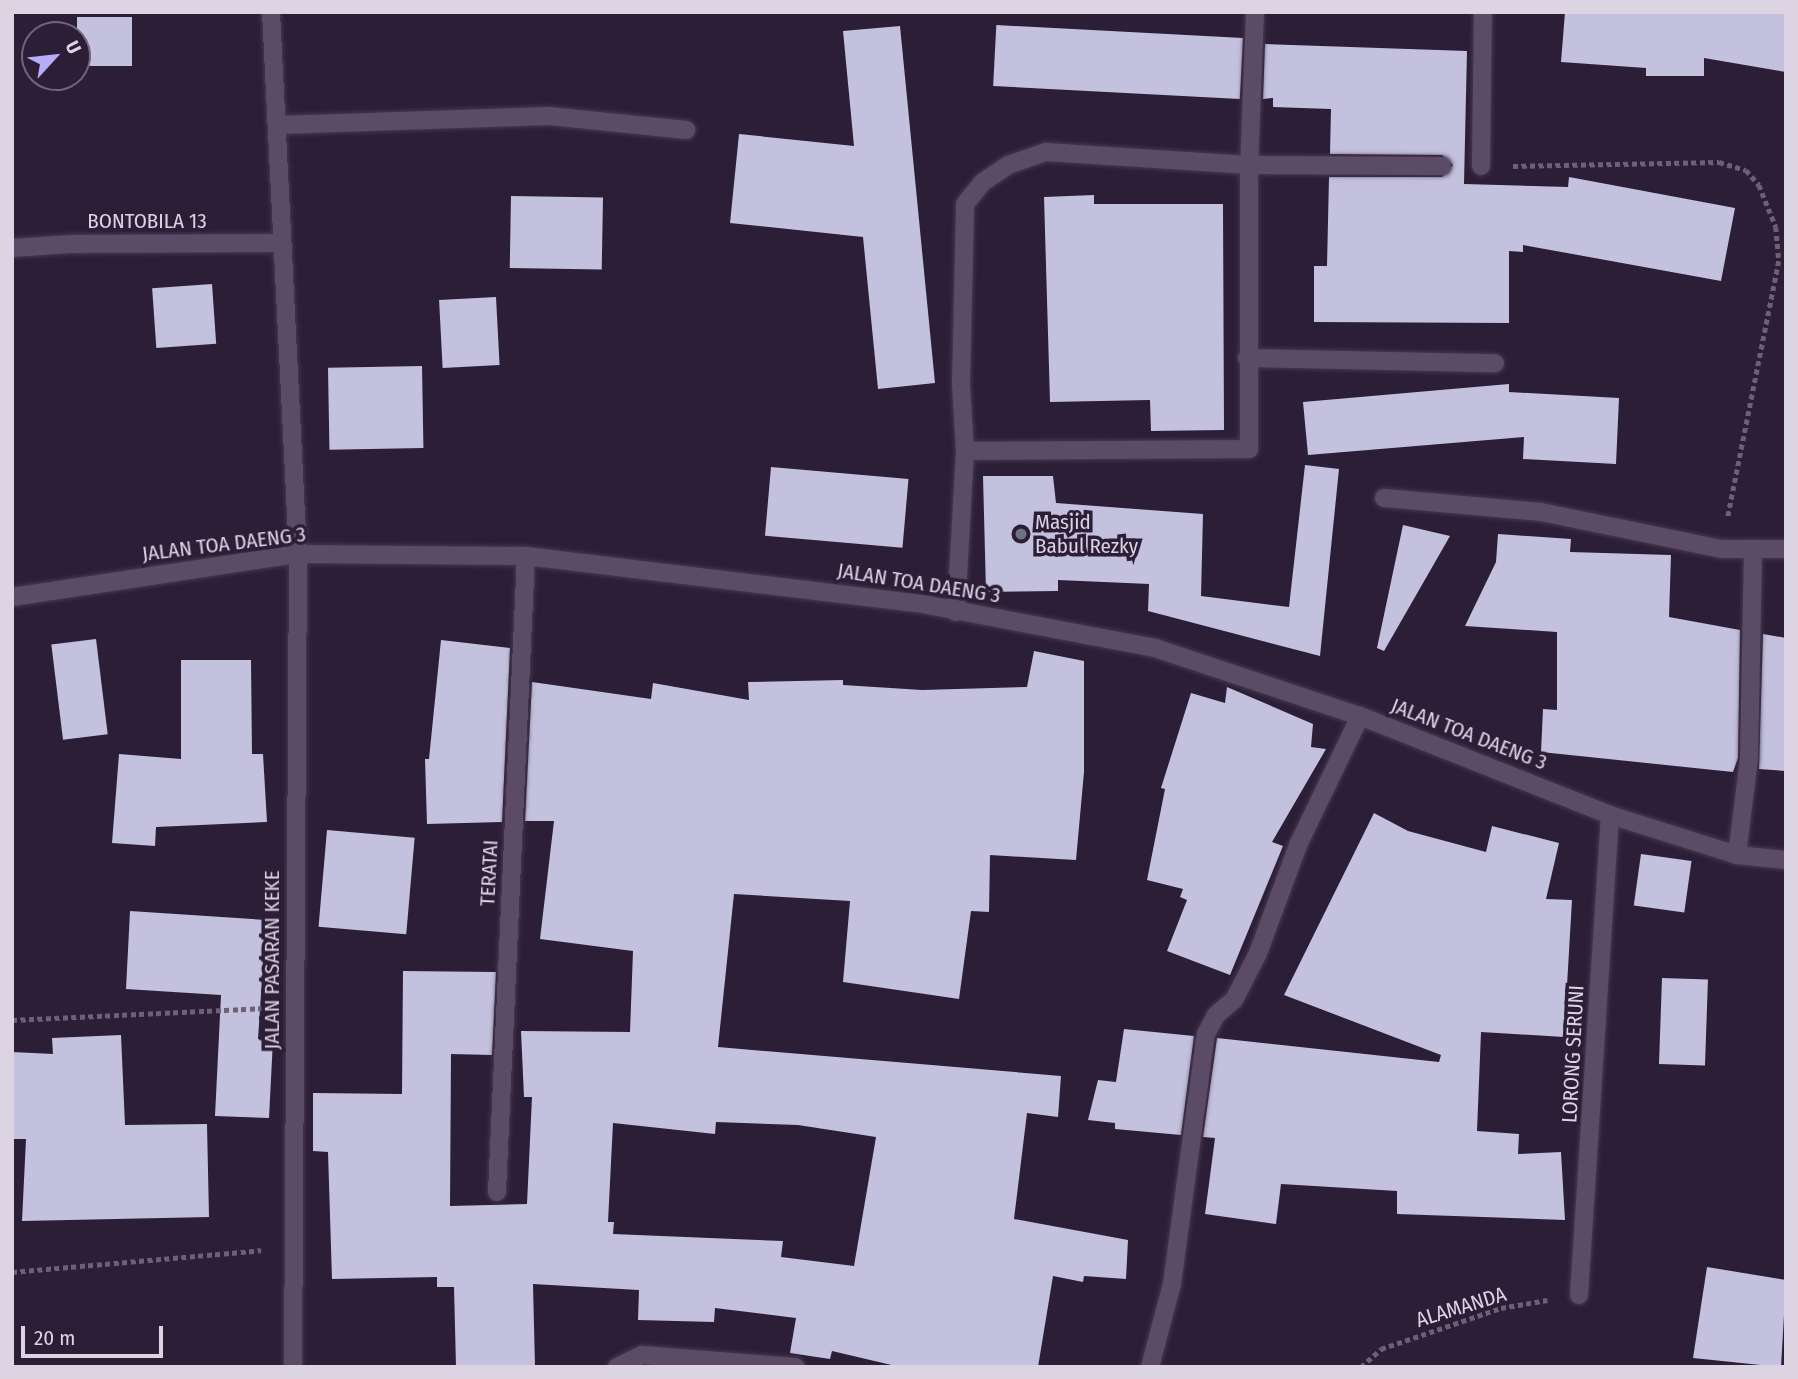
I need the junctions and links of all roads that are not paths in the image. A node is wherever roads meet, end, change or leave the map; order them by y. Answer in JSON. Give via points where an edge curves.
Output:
{"nodes":[{"id":1,"x":271,"y":12,"type":"edge"},
{"id":2,"x":1255,"y":12,"type":"edge"},
{"id":3,"x":1483,"y":12,"type":"edge"},
{"id":4,"x":279,"y":125,"type":"junction"},
{"id":5,"x":686,"y":130,"type":"dead end"},
{"id":6,"x":1249,"y":165,"type":"junction"},
{"id":7,"x":1442,"y":166,"type":"dead end"},
{"id":8,"x":1481,"y":166,"type":"road end"},
{"id":9,"x":282,"y":243,"type":"junction"},
{"id":10,"x":12,"y":248,"type":"edge"},
{"id":11,"x":1247,"y":358,"type":"junction"},
{"id":12,"x":1495,"y":363,"type":"dead end"},
{"id":13,"x":965,"y":451,"type":"junction"},
{"id":14,"x":1384,"y":498,"type":"dead end"},
{"id":15,"x":1753,"y":549,"type":"junction"},
{"id":16,"x":1786,"y":549,"type":"edge"},
{"id":17,"x":298,"y":554,"type":"junction"},
{"id":18,"x":526,"y":556,"type":"junction"},
{"id":19,"x":12,"y":597,"type":"edge"},
{"id":20,"x":956,"y":612,"type":"junction"},
{"id":21,"x":1360,"y":716,"type":"junction"},
{"id":22,"x":1610,"y":815,"type":"junction"},
{"id":23,"x":1737,"y":855,"type":"junction"},
{"id":24,"x":1786,"y":860,"type":"edge"},
{"id":25,"x":497,"y":1192,"type":"dead end"},
{"id":26,"x":1579,"y":1295,"type":"road end"},
{"id":27,"x":293,"y":1367,"type":"edge"},
{"id":28,"x":617,"y":1367,"type":"edge"},
{"id":29,"x":796,"y":1367,"type":"edge"},
{"id":30,"x":1150,"y":1367,"type":"edge"}],
"edges":[{"from":1,"to":4,"type":"street","name":"JALAN PASARAN KEKE"},
{"from":2,"to":6,"type":"street"},
{"from":3,"to":8,"type":"street"},
{"from":4,"to":5,"type":"street","via":[[549,116]]},
{"from":4,"to":9,"type":"street","name":"JALAN PASARAN KEKE"},
{"from":6,"to":7,"type":"street"},
{"from":6,"to":11,"type":"street"},
{"from":6,"to":13,"type":"street","via":[[1046,152],[1008,165],[982,182],[965,204],[961,384]]},
{"from":9,"to":10,"type":"street","name":"BONTOBILA 13"},
{"from":9,"to":17,"type":"street","name":"JALAN PASARAN KEKE"},
{"from":11,"to":12,"type":"street"},
{"from":11,"to":13,"type":"street","via":[[1250,449]]},
{"from":13,"to":20,"type":"street"},
{"from":14,"to":15,"type":"street","via":[[1541,512],[1721,549]]},
{"from":15,"to":16,"type":"street"},
{"from":15,"to":23,"type":"street","via":[[1749,759]]},
{"from":17,"to":18,"type":"street","name":"JALAN TOA DAENG 3"},
{"from":17,"to":19,"type":"street","name":"JALAN TOA DAENG 3"},
{"from":17,"to":27,"type":"street","name":"JALAN PASARAN KEKE"},
{"from":18,"to":20,"type":"street","name":"JALAN TOA DAENG 3","via":[[699,574]]},
{"from":18,"to":25,"type":"street","name":"TERATAI"},
{"from":20,"to":21,"type":"street","name":"JALAN TOA DAENG 3","via":[[1154,648]]},
{"from":21,"to":22,"type":"street","name":"JALAN TOA DAENG 3"},
{"from":21,"to":30,"type":"street","via":[[1299,843],[1258,953],[1234,1000],[1216,1016],[1206,1034],[1172,1284]]},
{"from":22,"to":23,"type":"street","name":"JALAN TOA DAENG 3"},
{"from":22,"to":26,"type":"street","name":"LORONG SERUNI"},
{"from":23,"to":24,"type":"street","name":"JALAN TOA DAENG 3"},
{"from":28,"to":29,"type":"street","via":[[642,1355]]}]}
